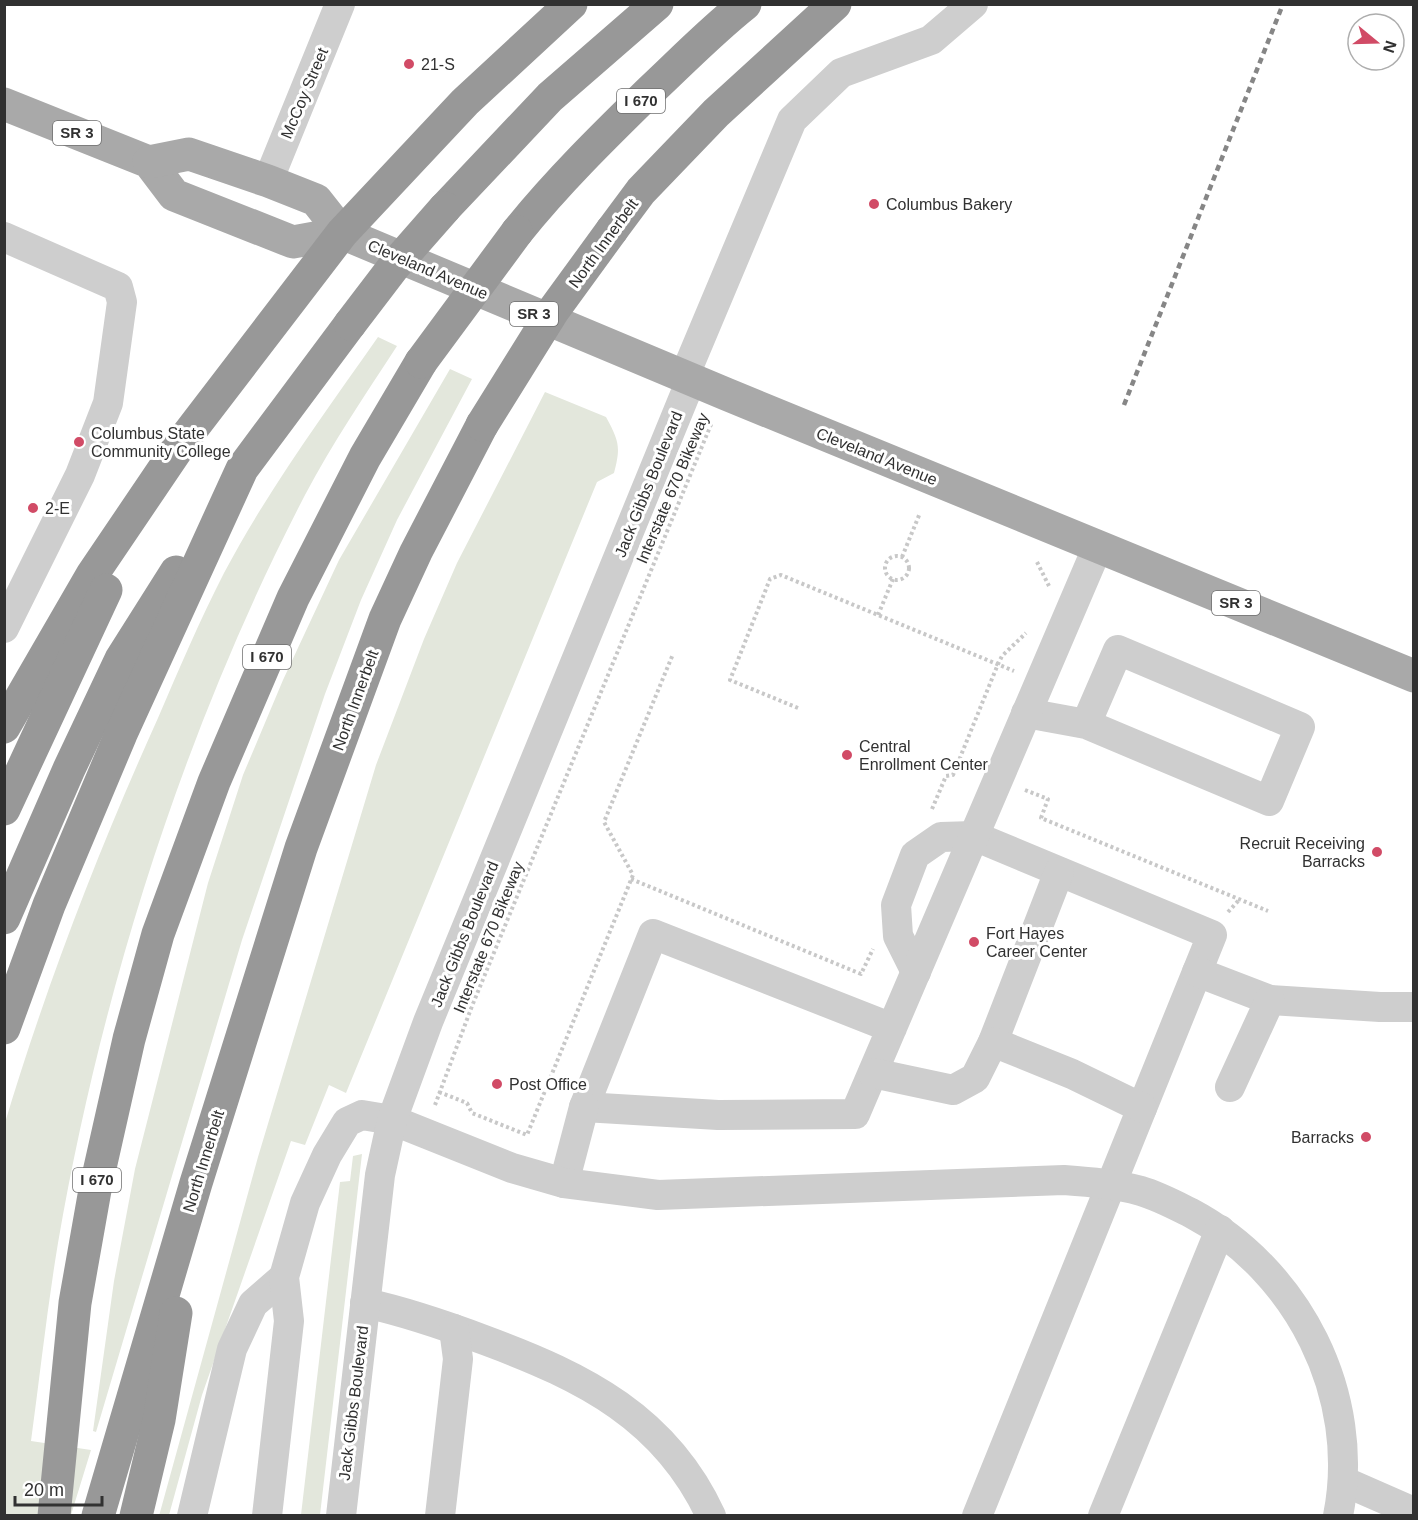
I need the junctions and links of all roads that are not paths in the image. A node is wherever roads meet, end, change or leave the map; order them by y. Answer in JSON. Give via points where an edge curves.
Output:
{"nodes":[{"id":1,"x":340,"y":4,"type":"edge"},
{"id":2,"x":571,"y":4,"type":"edge"},
{"id":3,"x":657,"y":4,"type":"edge"},
{"id":4,"x":745,"y":4,"type":"edge"},
{"id":5,"x":835,"y":4,"type":"edge"},
{"id":6,"x":973,"y":4,"type":"edge"},
{"id":7,"x":4,"y":104,"type":"edge"},
{"id":8,"x":149,"y":162,"type":"junction"},
{"id":9,"x":268,"y":181,"type":"junction"},
{"id":10,"x":342,"y":233,"type":"junction"},
{"id":11,"x":4,"y":237,"type":"edge"},
{"id":12,"x":688,"y":378,"type":"junction"},
{"id":13,"x":182,"y":442,"type":"junction"},
{"id":14,"x":242,"y":469,"type":"junction"},
{"id":15,"x":1098,"y":546,"type":"junction"},
{"id":16,"x":4,"y":628,"type":"edge"},
{"id":17,"x":1413,"y":676,"type":"edge"},
{"id":18,"x":1026,"y":713,"type":"junction"},
{"id":19,"x":1086,"y":724,"type":"junction"},
{"id":20,"x":4,"y":727,"type":"edge"},
{"id":21,"x":4,"y":809,"type":"edge"},
{"id":22,"x":974,"y":836,"type":"junction"},
{"id":23,"x":1059,"y":872,"type":"junction"},
{"id":24,"x":4,"y":918,"type":"edge"},
{"id":25,"x":916,"y":972,"type":"junction"},
{"id":26,"x":1197,"y":972,"type":"junction"},
{"id":27,"x":1270,"y":1000,"type":"junction"},
{"id":28,"x":1413,"y":1007,"type":"edge"},
{"id":29,"x":4,"y":1028,"type":"edge"},
{"id":30,"x":892,"y":1028,"type":"junction"},
{"id":31,"x":993,"y":1042,"type":"junction"},
{"id":32,"x":873,"y":1073,"type":"junction"},
{"id":33,"x":1230,"y":1087,"type":"dead end"},
{"id":34,"x":584,"y":1107,"type":"junction"},
{"id":35,"x":1142,"y":1108,"type":"junction"},
{"id":36,"x":392,"y":1120,"type":"junction"},
{"id":37,"x":196,"y":1183,"type":"junction"},
{"id":38,"x":564,"y":1183,"type":"junction"},
{"id":39,"x":1110,"y":1185,"type":"junction"},
{"id":40,"x":1220,"y":1230,"type":"junction"},
{"id":41,"x":284,"y":1277,"type":"junction"},
{"id":42,"x":365,"y":1302,"type":"junction"},
{"id":43,"x":454,"y":1329,"type":"junction"},
{"id":44,"x":1343,"y":1481,"type":"junction"},
{"id":45,"x":1413,"y":1512,"type":"edge"},
{"id":46,"x":54,"y":1515,"type":"edge"},
{"id":47,"x":98,"y":1515,"type":"edge"},
{"id":48,"x":136,"y":1515,"type":"edge"},
{"id":49,"x":192,"y":1515,"type":"edge"},
{"id":50,"x":267,"y":1515,"type":"edge"},
{"id":51,"x":340,"y":1515,"type":"edge"},
{"id":52,"x":440,"y":1515,"type":"edge"},
{"id":53,"x":711,"y":1515,"type":"edge"},
{"id":54,"x":977,"y":1515,"type":"edge"},
{"id":55,"x":1103,"y":1515,"type":"edge"},
{"id":56,"x":1338,"y":1515,"type":"edge"}],
"edges":[{"from":1,"to":9,"type":"street","name":"McCoy Street"},
{"from":2,"to":10,"type":"highway","via":[[465,102]]},
{"from":3,"to":14,"type":"highway","bridge":true,"via":[[550,97],[474,176],[395,265]]},
{"from":4,"to":46,"type":"highway","number":"I 670","bridge":true,"via":[[627,114],[541,202],[476,285],[421,362],[365,457],[293,598],[214,782],[158,934],[129,1040],[95,1190],[75,1303]]},
{"from":5,"to":37,"type":"highway","name":"North Innerbelt","bridge":true,"via":[[716,113],[641,191],[553,311],[482,425],[416,552],[359,687],[301,848]]},
{"from":6,"to":12,"type":"street","name":"Jack Gibbs Boulevard","via":[[931,40],[841,73],[792,120]]},
{"from":7,"to":8,"type":"main road","number":"SR 3"},
{"from":8,"to":9,"type":"main road","name":"Cleveland Avenue","number":"SR 3","via":[[189,154]]},
{"from":8,"to":10,"type":"main road","via":[[174,195],[293,242]]},
{"from":9,"to":10,"type":"main road","name":"Cleveland Avenue","number":"SR 3","via":[[316,200]]},
{"from":10,"to":12,"type":"main road","name":"Cleveland Avenue","number":"SR 3"},
{"from":10,"to":13,"type":"highway"},
{"from":11,"to":16,"type":"street","via":[[118,287],[122,302],[108,403],[80,475]]},
{"from":12,"to":15,"type":"main road","name":"Cleveland Avenue","number":"SR 3"},
{"from":12,"to":36,"type":"street","name":"Jack Gibbs Boulevard"},
{"from":13,"to":20,"type":"highway","via":[[92,575]]},
{"from":13,"to":21,"type":"highway","via":[[99,604]]},
{"from":14,"to":24,"type":"highway","via":[[121,659]]},
{"from":14,"to":29,"type":"highway","via":[[121,734],[49,905]]},
{"from":15,"to":17,"type":"main road","name":"Cleveland Avenue","number":"SR 3"},
{"from":15,"to":18,"type":"street"},
{"from":18,"to":19,"type":"street"},
{"from":18,"to":22,"type":"street"},
{"from":19,"to":19,"type":"street","via":[[1269,801],[1300,727],[1118,650]]},
{"from":22,"to":23,"type":"street"},
{"from":22,"to":25,"type":"street"},
{"from":22,"to":25,"type":"street","via":[[941,837],[915,855],[896,905],[898,936]]},
{"from":23,"to":26,"type":"street","via":[[1212,935]]},
{"from":23,"to":31,"type":"street"},
{"from":25,"to":30,"type":"street"},
{"from":26,"to":27,"type":"street"},
{"from":26,"to":35,"type":"street"},
{"from":27,"to":28,"type":"street"},
{"from":27,"to":33,"type":"street"},
{"from":30,"to":32,"type":"street"},
{"from":30,"to":34,"type":"street","via":[[653,934]]},
{"from":31,"to":32,"type":"street","via":[[975,1078],[953,1090]]},
{"from":31,"to":35,"type":"street"},
{"from":32,"to":34,"type":"street","via":[[855,1114],[718,1115]]},
{"from":34,"to":38,"type":"street"},
{"from":35,"to":39,"type":"street"},
{"from":36,"to":38,"type":"street","via":[[512,1168]]},
{"from":36,"to":41,"type":"street","via":[[362,1115],[347,1122],[305,1203]]},
{"from":36,"to":42,"type":"street","name":"Jack Gibbs Boulevard","via":[[380,1175]]},
{"from":37,"to":47,"type":"highway","name":"North Innerbelt"},
{"from":37,"to":48,"type":"highway","via":[[159,1420]]},
{"from":38,"to":39,"type":"street","via":[[658,1195],[1064,1180]]},
{"from":39,"to":40,"type":"street","via":[[1142,1191]]},
{"from":39,"to":54,"type":"street"},
{"from":40,"to":44,"type":"street","via":[[1246,1249],[1284,1290],[1311,1332],[1329,1373],[1340,1417]]},
{"from":40,"to":55,"type":"street"},
{"from":41,"to":49,"type":"street","via":[[253,1304],[232,1349]]},
{"from":41,"to":50,"type":"street","via":[[289,1321]]},
{"from":42,"to":43,"type":"street"},
{"from":42,"to":51,"type":"street","name":"Jack Gibbs Boulevard"},
{"from":43,"to":52,"type":"street","via":[[458,1359]]},
{"from":43,"to":53,"type":"street","via":[[559,1370],[624,1408],[656,1434],[683,1466]]},
{"from":44,"to":45,"type":"street"},
{"from":44,"to":56,"type":"street"}]}
